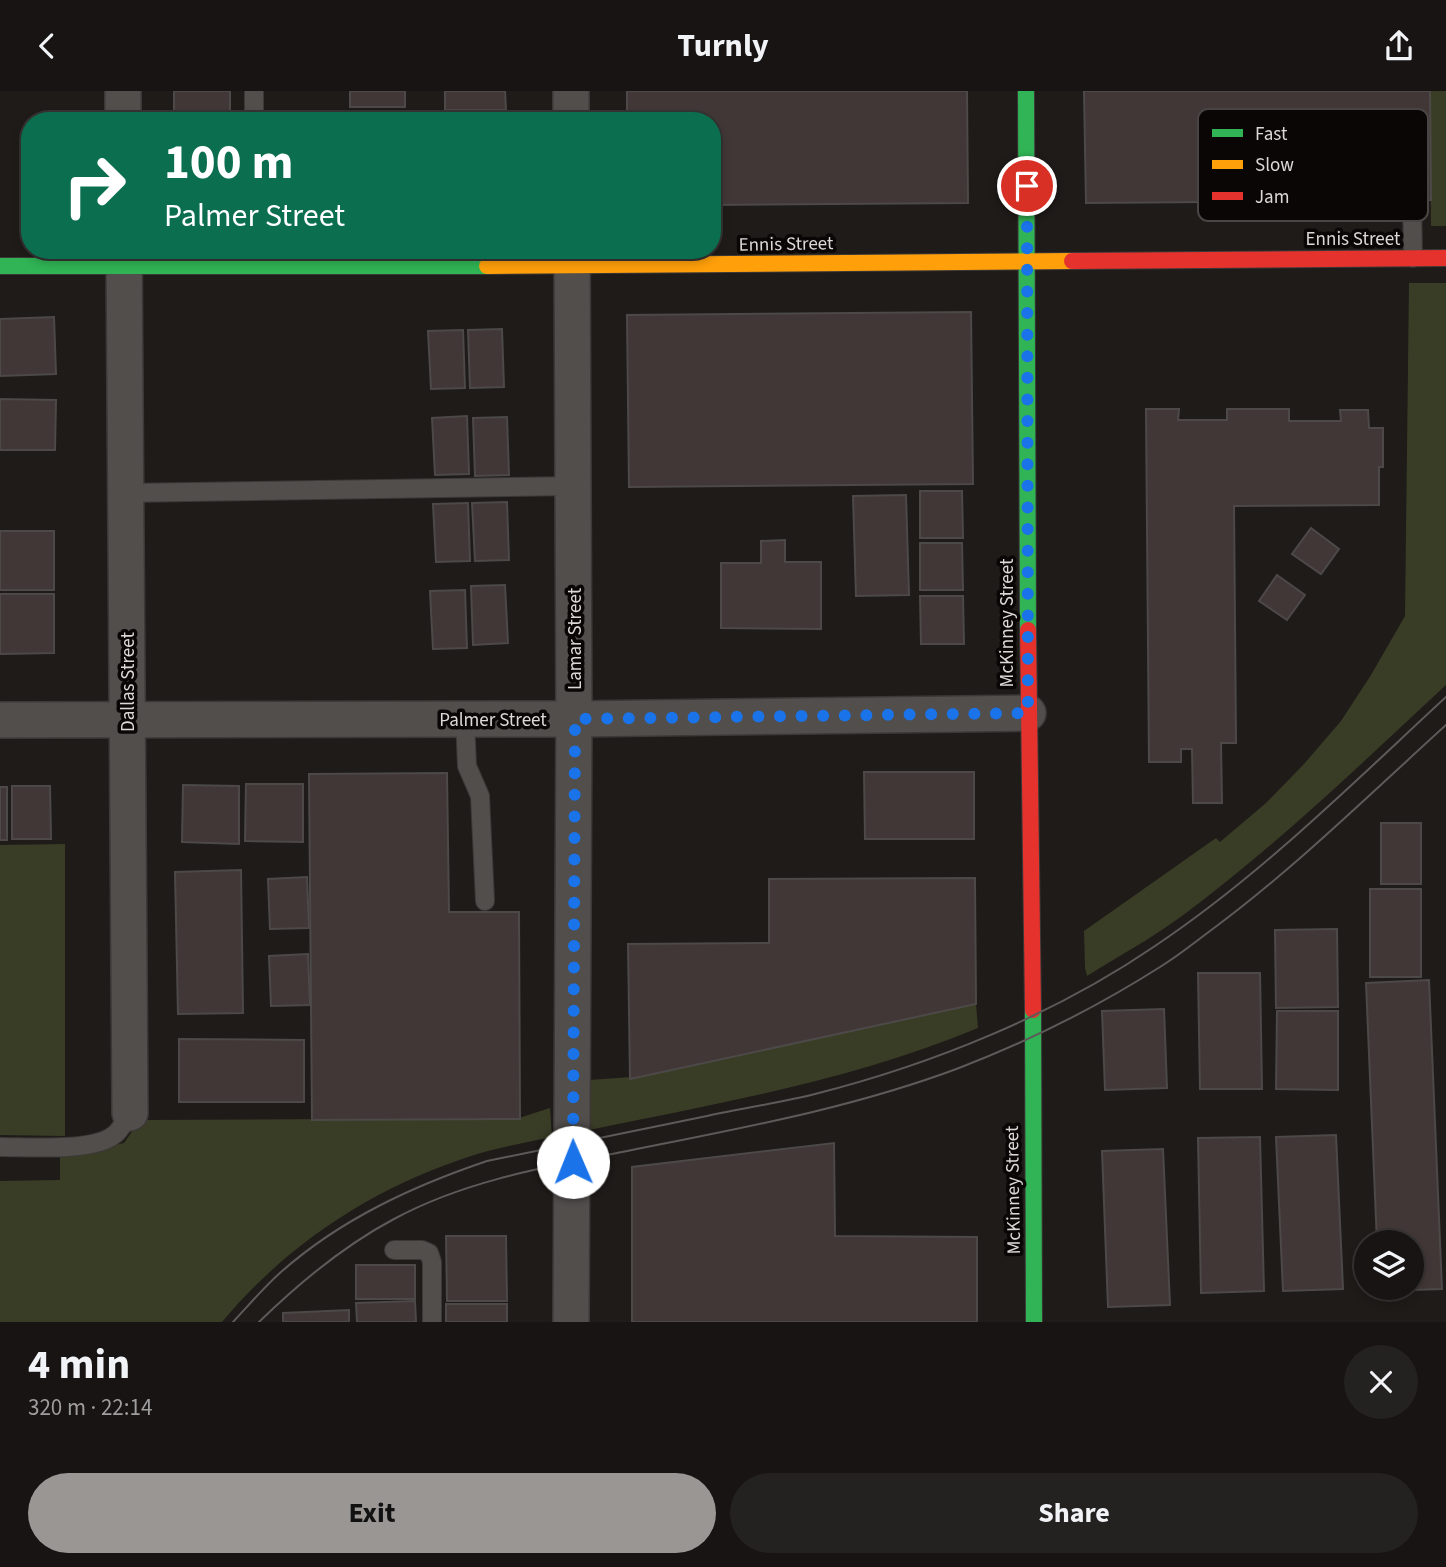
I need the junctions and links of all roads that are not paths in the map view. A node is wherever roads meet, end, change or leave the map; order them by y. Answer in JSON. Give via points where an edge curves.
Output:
{"nodes":[{"id":1,"x":123,"y":91,"type":"edge"},
{"id":2,"x":254,"y":91,"type":"edge"},
{"id":3,"x":571,"y":91,"type":"edge"},
{"id":4,"x":1026,"y":91,"type":"edge"},
{"id":5,"x":123,"y":112,"type":"edge"},
{"id":6,"x":254,"y":112,"type":"edge"},
{"id":7,"x":571,"y":112,"type":"edge"},
{"id":8,"x":1412,"y":221,"type":"edge"},
{"id":9,"x":1413,"y":258,"type":"junction"},
{"id":10,"x":1446,"y":258,"type":"edge"},
{"id":11,"x":108,"y":259,"type":"edge"},
{"id":12,"x":124,"y":259,"type":"edge"},
{"id":13,"x":572,"y":259,"type":"edge"},
{"id":14,"x":721,"y":259,"type":"edge"},
{"id":15,"x":1027,"y":261,"type":"junction"},
{"id":16,"x":0,"y":266,"type":"edge"},
{"id":17,"x":573,"y":486,"type":"junction"},
{"id":18,"x":125,"y":493,"type":"junction"},
{"id":19,"x":1028,"y":713,"type":"junction"},
{"id":20,"x":127,"y":719,"type":"junction"},
{"id":21,"x":465,"y":719,"type":"junction"},
{"id":22,"x":575,"y":719,"type":"junction"},
{"id":23,"x":0,"y":720,"type":"edge"},
{"id":24,"x":485,"y":901,"type":"dead end"},
{"id":25,"x":130,"y":1113,"type":"joint"},
{"id":26,"x":0,"y":1147,"type":"edge"},
{"id":27,"x":394,"y":1250,"type":"dead end"},
{"id":28,"x":432,"y":1322,"type":"edge"},
{"id":29,"x":571,"y":1322,"type":"edge"},
{"id":30,"x":1034,"y":1322,"type":"edge"}],
"edges":[{"from":1,"to":5,"type":"street"},
{"from":2,"to":6,"type":"lane"},
{"from":3,"to":7,"type":"street"},
{"from":4,"to":15,"type":"street","name":"McKinney Street"},
{"from":8,"to":9,"type":"lane"},
{"from":9,"to":10,"type":"street","name":"Ennis Street"},
{"from":9,"to":15,"type":"street","name":"Ennis Street"},
{"from":11,"to":16,"type":"street","name":"Ennis Street"},
{"from":12,"to":18,"type":"street","name":"Dallas Street"},
{"from":13,"to":17,"type":"street","name":"Lamar Street"},
{"from":14,"to":15,"type":"street","name":"Ennis Street"},
{"from":15,"to":19,"type":"street","name":"McKinney Street"},
{"from":17,"to":18,"type":"lane"},
{"from":17,"to":22,"type":"street","name":"Lamar Street"},
{"from":18,"to":20,"type":"street","name":"Dallas Street"},
{"from":19,"to":22,"type":"street","name":"Palmer Street"},
{"from":19,"to":30,"type":"street","name":"McKinney Street"},
{"from":20,"to":21,"type":"street","name":"Palmer Street"},
{"from":20,"to":23,"type":"street","name":"Palmer Street"},
{"from":20,"to":25,"type":"street","name":"Dallas Street"},
{"from":21,"to":22,"type":"street","name":"Palmer Street"},
{"from":21,"to":24,"type":"lane","via":[[467,767],[480,796]]},
{"from":22,"to":29,"type":"street","name":"Lamar Street"},
{"from":25,"to":26,"type":"lane","via":[[116,1134],[103,1143]]},
{"from":27,"to":28,"type":"lane","via":[[429,1253]]}]}
